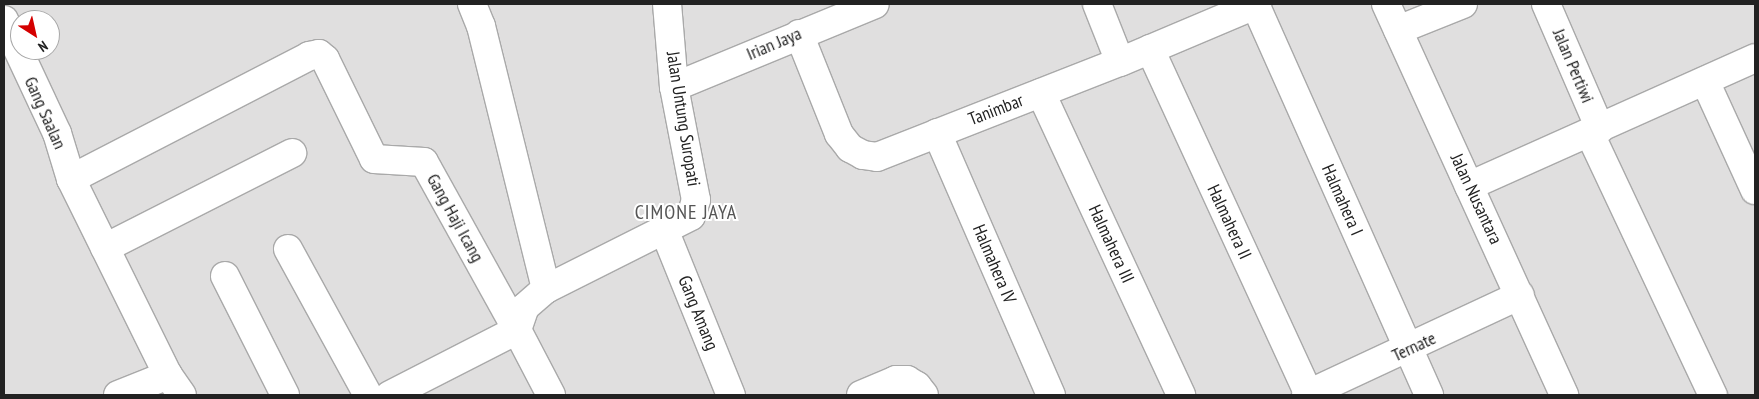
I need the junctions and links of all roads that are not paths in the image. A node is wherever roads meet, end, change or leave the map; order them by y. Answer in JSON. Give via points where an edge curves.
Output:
{"nodes":[{"id":1,"x":472,"y":4,"type":"edge"},
{"id":2,"x":667,"y":4,"type":"edge"},
{"id":3,"x":875,"y":4,"type":"edge"},
{"id":4,"x":1097,"y":4,"type":"edge"},
{"id":5,"x":1256,"y":4,"type":"edge"},
{"id":6,"x":1386,"y":4,"type":"edge"},
{"id":7,"x":1463,"y":4,"type":"edge"},
{"id":8,"x":1550,"y":5,"type":"edge"},
{"id":9,"x":4,"y":20,"type":"edge"},
{"id":10,"x":1398,"y":30,"type":"junction"},
{"id":11,"x":799,"y":34,"type":"junction"},
{"id":12,"x":1150,"y":49,"type":"junction"},
{"id":13,"x":1755,"y":58,"type":"edge"},
{"id":14,"x":1120,"y":62,"type":"junction"},
{"id":15,"x":1705,"y":81,"type":"junction"},
{"id":16,"x":674,"y":87,"type":"junction"},
{"id":17,"x":1041,"y":92,"type":"junction"},
{"id":18,"x":1595,"y":132,"type":"junction"},
{"id":19,"x":937,"y":133,"type":"junction"},
{"id":20,"x":292,"y":153,"type":"dead end"},
{"id":21,"x":71,"y":179,"type":"junction"},
{"id":22,"x":1469,"y":186,"type":"junction"},
{"id":23,"x":1755,"y":190,"type":"edge"},
{"id":24,"x":665,"y":232,"type":"junction"},
{"id":25,"x":105,"y":248,"type":"junction"},
{"id":26,"x":288,"y":250,"type":"dead end"},
{"id":27,"x":225,"y":276,"type":"dead end"},
{"id":28,"x":546,"y":288,"type":"junction"},
{"id":29,"x":1520,"y":295,"type":"junction"},
{"id":30,"x":517,"y":330,"type":"junction"},
{"id":31,"x":1408,"y":350,"type":"junction"},
{"id":32,"x":175,"y":385,"type":"edge"},
{"id":33,"x":921,"y":391,"type":"edge"},
{"id":34,"x":118,"y":395,"type":"edge"},
{"id":35,"x":285,"y":395,"type":"edge"},
{"id":36,"x":368,"y":395,"type":"edge"},
{"id":37,"x":390,"y":395,"type":"edge"},
{"id":38,"x":551,"y":395,"type":"edge"},
{"id":39,"x":731,"y":395,"type":"edge"},
{"id":40,"x":861,"y":395,"type":"edge"},
{"id":41,"x":1051,"y":395,"type":"edge"},
{"id":42,"x":1181,"y":395,"type":"edge"},
{"id":43,"x":1308,"y":395,"type":"edge"},
{"id":44,"x":1429,"y":395,"type":"edge"},
{"id":45,"x":1564,"y":395,"type":"edge"},
{"id":46,"x":1713,"y":395,"type":"edge"}],
"edges":[{"from":1,"to":28,"type":"street","via":[[481,26]]},
{"from":2,"to":16,"type":"street","name":"Jalan Untung Suropati"},
{"from":3,"to":11,"type":"street","name":"Irian Jaya"},
{"from":4,"to":14,"type":"street"},
{"from":5,"to":12,"type":"street","name":"Tanimbar"},
{"from":5,"to":31,"type":"street","name":"Halmahera I"},
{"from":6,"to":10,"type":"street","name":"Jalan Nusantara"},
{"from":7,"to":10,"type":"street"},
{"from":8,"to":18,"type":"street","name":"Jalan Pertiwi"},
{"from":9,"to":21,"type":"street","name":"Gang Saalan","via":[[57,133]]},
{"from":10,"to":22,"type":"street","name":"Jalan Nusantara"},
{"from":11,"to":16,"type":"street","name":"Irian Jaya"},
{"from":11,"to":19,"type":"street","name":"Tanimbar","via":[[839,134],[850,148],[877,157]]},
{"from":12,"to":14,"type":"street","name":"Tanimbar"},
{"from":12,"to":43,"type":"street","name":"Halmahera II"},
{"from":13,"to":15,"type":"street"},
{"from":14,"to":17,"type":"street","name":"Tanimbar"},
{"from":15,"to":18,"type":"street"},
{"from":15,"to":23,"type":"street"},
{"from":16,"to":24,"type":"street","name":"Jalan Untung Suropati","via":[[696,200],[691,216]]},
{"from":17,"to":19,"type":"street","name":"Tanimbar"},
{"from":17,"to":42,"type":"street","name":"Halmahera III"},
{"from":18,"to":22,"type":"street"},
{"from":18,"to":46,"type":"street","name":"Jalan Pertiwi"},
{"from":19,"to":41,"type":"street","name":"Halmahera IV"},
{"from":20,"to":25,"type":"street"},
{"from":21,"to":25,"type":"street","name":"Gang Saalan"},
{"from":21,"to":30,"type":"street","name":"Gang Haji Icang","via":[[319,54],[325,59],[374,159],[424,162]]},
{"from":22,"to":29,"type":"street","name":"Jalan Nusantara"},
{"from":24,"to":28,"type":"street","name":"Jalan Untung Suropati"},
{"from":24,"to":39,"type":"street","name":"Gang Amang"},
{"from":25,"to":32,"type":"street","name":"Gang Saalan"},
{"from":26,"to":36,"type":"street"},
{"from":27,"to":35,"type":"street"},
{"from":28,"to":30,"type":"street","name":"Jalan Untung Suropati","via":[[525,307]]},
{"from":29,"to":31,"type":"street","name":"Ternate"},
{"from":29,"to":45,"type":"street","name":"Jalan Nusantara"},
{"from":30,"to":37,"type":"street"},
{"from":30,"to":38,"type":"street"},
{"from":31,"to":43,"type":"street","name":"Ternate"},
{"from":31,"to":44,"type":"street","name":"Halmahera I"},
{"from":32,"to":34,"type":"street"},
{"from":33,"to":40,"type":"street","via":[[907,380],[896,380]]}]}
